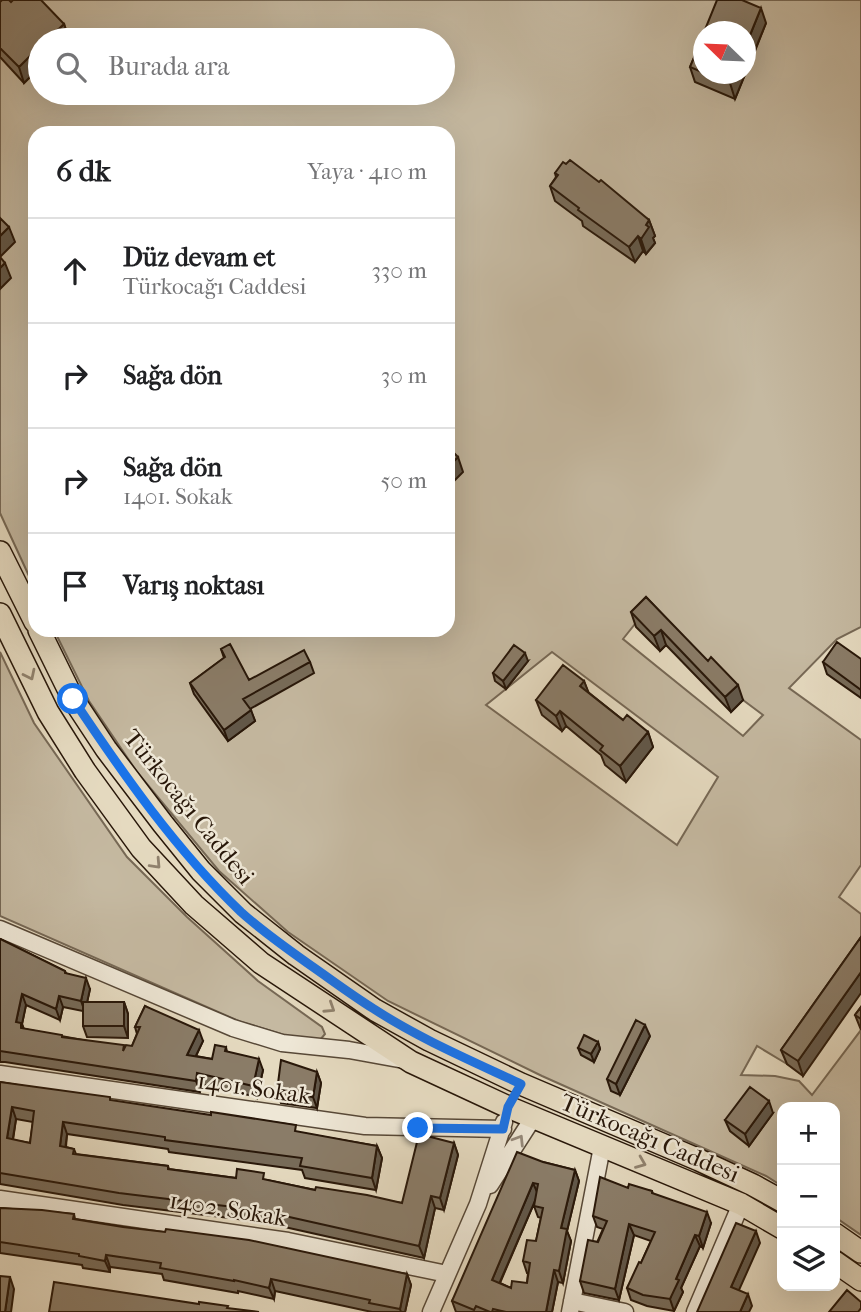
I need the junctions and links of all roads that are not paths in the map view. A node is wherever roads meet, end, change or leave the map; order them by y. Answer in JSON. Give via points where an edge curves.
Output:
{"nodes":[{"id":1,"x":0,"y":552,"type":"edge"},
{"id":2,"x":28,"y":608,"type":"edge"},
{"id":3,"x":0,"y":614,"type":"edge"},
{"id":4,"x":42,"y":637,"type":"edge"},
{"id":5,"x":0,"y":929,"type":"edge"},
{"id":6,"x":411,"y":1062,"type":"junction"},
{"id":7,"x":0,"y":1074,"type":"edge"},
{"id":8,"x":521,"y":1084,"type":"junction"},
{"id":9,"x":545,"y":1095,"type":"junction"},
{"id":10,"x":508,"y":1107,"type":"junction"},
{"id":11,"x":533,"y":1118,"type":"junction"},
{"id":12,"x":503,"y":1129,"type":"junction"},
{"id":13,"x":602,"y":1146,"type":"junction"},
{"id":14,"x":777,"y":1198,"type":"edge"},
{"id":15,"x":0,"y":1199,"type":"edge"},
{"id":16,"x":478,"y":1204,"type":"junction"},
{"id":17,"x":741,"y":1204,"type":"junction"},
{"id":18,"x":777,"y":1225,"type":"edge"},
{"id":19,"x":840,"y":1237,"type":"edge"},
{"id":20,"x":861,"y":1252,"type":"edge"},
{"id":21,"x":840,"y":1265,"type":"edge"},
{"id":22,"x":447,"y":1274,"type":"junction"},
{"id":23,"x":861,"y":1280,"type":"edge"},
{"id":24,"x":571,"y":1307,"type":"edge"},
{"id":25,"x":431,"y":1312,"type":"edge"},
{"id":26,"x":625,"y":1312,"type":"edge"},
{"id":27,"x":695,"y":1312,"type":"edge"}],
"edges":[{"from":1,"to":2,"type":"main road"},
{"from":3,"to":6,"type":"main road","one_way":true,"via":[[48,712],[141,848],[194,905],[261,963]]},
{"from":4,"to":8,"type":"main road","name":"Türkocağı Caddesi","via":[[73,699],[106,749],[201,871],[243,914],[375,1010]]},
{"from":5,"to":6,"type":"street","via":[[233,1028],[282,1044]]},
{"from":6,"to":10,"type":"main road"},
{"from":7,"to":12,"type":"street","name":"1401. Sokak","via":[[365,1126]]},
{"from":8,"to":9,"type":"main road","name":"Türkocağı Caddesi"},
{"from":8,"to":10,"type":"main road"},
{"from":9,"to":11,"type":"main road"},
{"from":9,"to":14,"type":"main road","name":"Türkocağı Caddesi"},
{"from":10,"to":11,"type":"main road","name":"Türkocağı Caddesi"},
{"from":10,"to":12,"type":"street"},
{"from":11,"to":13,"type":"main road","name":"Türkocağı Caddesi"},
{"from":16,"to":11,"type":"street","one_way":true},
{"from":12,"to":16,"type":"street"},
{"from":13,"to":17,"type":"main road","name":"Türkocağı Caddesi","one_way":true},
{"from":13,"to":24,"type":"street"},
{"from":15,"to":22,"type":"street","name":"1402. Sokak","via":[[288,1241]]},
{"from":16,"to":22,"type":"street"},
{"from":17,"to":18,"type":"main road","name":"Türkocağı Caddesi"},
{"from":17,"to":27,"type":"street"},
{"from":19,"to":20,"type":"main road"},
{"from":21,"to":23,"type":"main road"},
{"from":22,"to":25,"type":"street"},
{"from":24,"to":26,"type":"street"}]}
